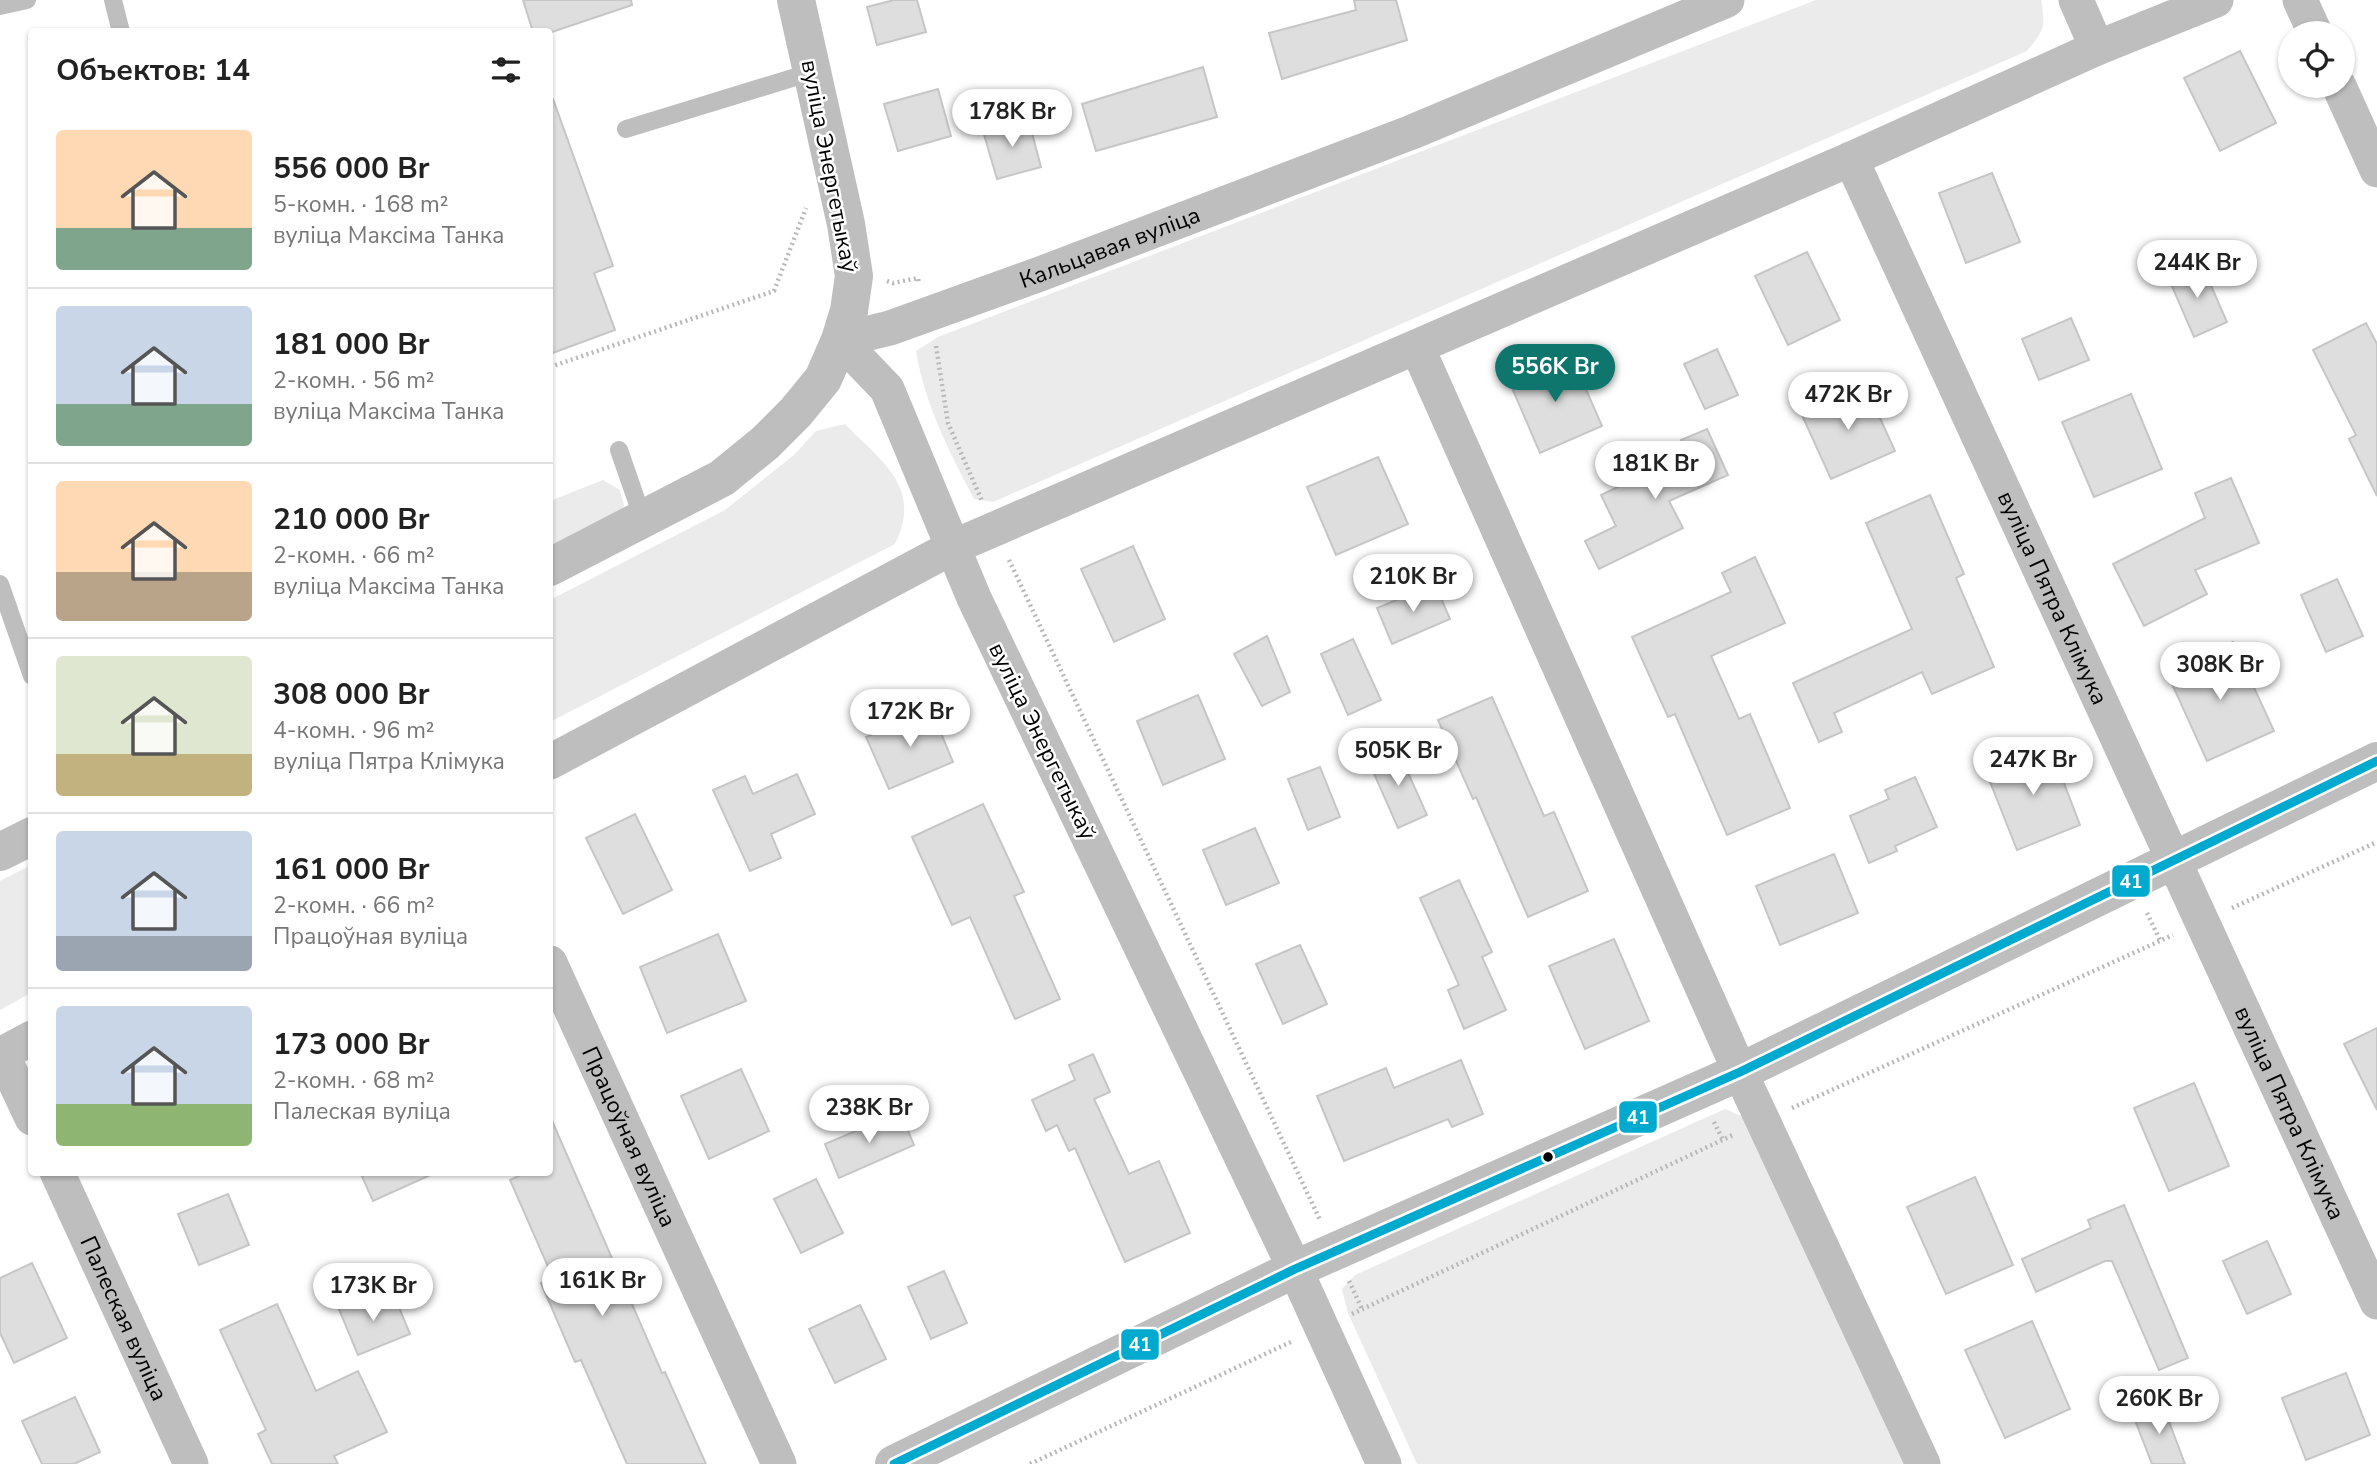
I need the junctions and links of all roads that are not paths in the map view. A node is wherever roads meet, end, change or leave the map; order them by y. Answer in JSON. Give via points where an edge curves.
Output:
{"nodes":[{"id":1,"x":27,"y":0,"type":"edge"},
{"id":2,"x":113,"y":0,"type":"edge"},
{"id":3,"x":796,"y":0,"type":"edge"},
{"id":4,"x":1727,"y":0,"type":"edge"},
{"id":5,"x":2076,"y":0,"type":"edge"},
{"id":6,"x":2217,"y":0,"type":"edge"},
{"id":7,"x":2300,"y":0,"type":"edge"},
{"id":8,"x":0,"y":6,"type":"edge"},
{"id":9,"x":2310,"y":21,"type":"edge"},
{"id":10,"x":120,"y":28,"type":"edge"},
{"id":11,"x":2097,"y":48,"type":"junction"},
{"id":12,"x":812,"y":72,"type":"junction"},
{"id":13,"x":2344,"y":98,"type":"edge"},
{"id":14,"x":626,"y":129,"type":"dead end"},
{"id":15,"x":1851,"y":159,"type":"junction"},
{"id":16,"x":2377,"y":170,"type":"edge"},
{"id":17,"x":840,"y":340,"type":"junction"},
{"id":18,"x":1417,"y":347,"type":"junction"},
{"id":19,"x":619,"y":450,"type":"dead end"},
{"id":20,"x":643,"y":519,"type":"junction"},
{"id":21,"x":953,"y":547,"type":"junction"},
{"id":22,"x":553,"y":566,"type":"edge"},
{"id":23,"x":0,"y":584,"type":"edge"},
{"id":24,"x":28,"y":664,"type":"edge"},
{"id":25,"x":553,"y":760,"type":"edge"},
{"id":26,"x":2377,"y":761,"type":"edge"},
{"id":27,"x":28,"y":838,"type":"edge"},
{"id":28,"x":0,"y":852,"type":"edge"},
{"id":29,"x":2173,"y":859,"type":"junction"},
{"id":30,"x":553,"y":970,"type":"edge"},
{"id":31,"x":11,"y":1049,"type":"edge"},
{"id":32,"x":1740,"y":1072,"type":"junction"},
{"id":33,"x":28,"y":1105,"type":"edge"},
{"id":34,"x":59,"y":1176,"type":"edge"},
{"id":35,"x":1295,"y":1269,"type":"junction"},
{"id":36,"x":2377,"y":1302,"type":"edge"},
{"id":37,"x":191,"y":1464,"type":"edge"},
{"id":38,"x":779,"y":1464,"type":"edge"},
{"id":39,"x":894,"y":1464,"type":"edge"},
{"id":40,"x":1384,"y":1464,"type":"edge"},
{"id":41,"x":1923,"y":1464,"type":"edge"}],
"edges":[{"from":1,"to":8,"type":"lane"},
{"from":2,"to":10,"type":"lane"},
{"from":3,"to":12,"type":"street","name":"вуліца Энергетыкаў"},
{"from":4,"to":17,"type":"street","name":"Кальцавая вуліца","via":[[1412,132],[1040,274],[890,328]]},
{"from":5,"to":11,"type":"street"},
{"from":6,"to":11,"type":"street"},
{"from":7,"to":9,"type":"street"},
{"from":11,"to":15,"type":"street"},
{"from":12,"to":14,"type":"lane"},
{"from":12,"to":17,"type":"street","name":"вуліца Энергетыкаў","via":[[854,276]]},
{"from":13,"to":16,"type":"street"},
{"from":15,"to":18,"type":"street"},
{"from":15,"to":29,"type":"street","name":"вуліца Пятра Клімука"},
{"from":17,"to":20,"type":"street","via":[[823,379],[765,443],[722,478]]},
{"from":17,"to":21,"type":"street","name":"вуліца Энергетыкаў","via":[[887,389]]},
{"from":18,"to":21,"type":"street"},
{"from":18,"to":32,"type":"street"},
{"from":19,"to":20,"type":"lane"},
{"from":20,"to":22,"type":"street"},
{"from":21,"to":25,"type":"street"},
{"from":21,"to":35,"type":"street","name":"вуліца Энергетыкаў"},
{"from":23,"to":24,"type":"lane"},
{"from":26,"to":29,"type":"street"},
{"from":27,"to":28,"type":"street"},
{"from":29,"to":32,"type":"street"},
{"from":29,"to":36,"type":"street","name":"вуліца Пятра Клімука"},
{"from":30,"to":38,"type":"street","name":"Працоўная вуліца"},
{"from":31,"to":33,"type":"street"},
{"from":32,"to":35,"type":"street"},
{"from":32,"to":41,"type":"street"},
{"from":34,"to":37,"type":"street","name":"Палеская вуліца"},
{"from":35,"to":39,"type":"street"},
{"from":35,"to":40,"type":"street","name":"вуліца Энергетыкаў"}]}
